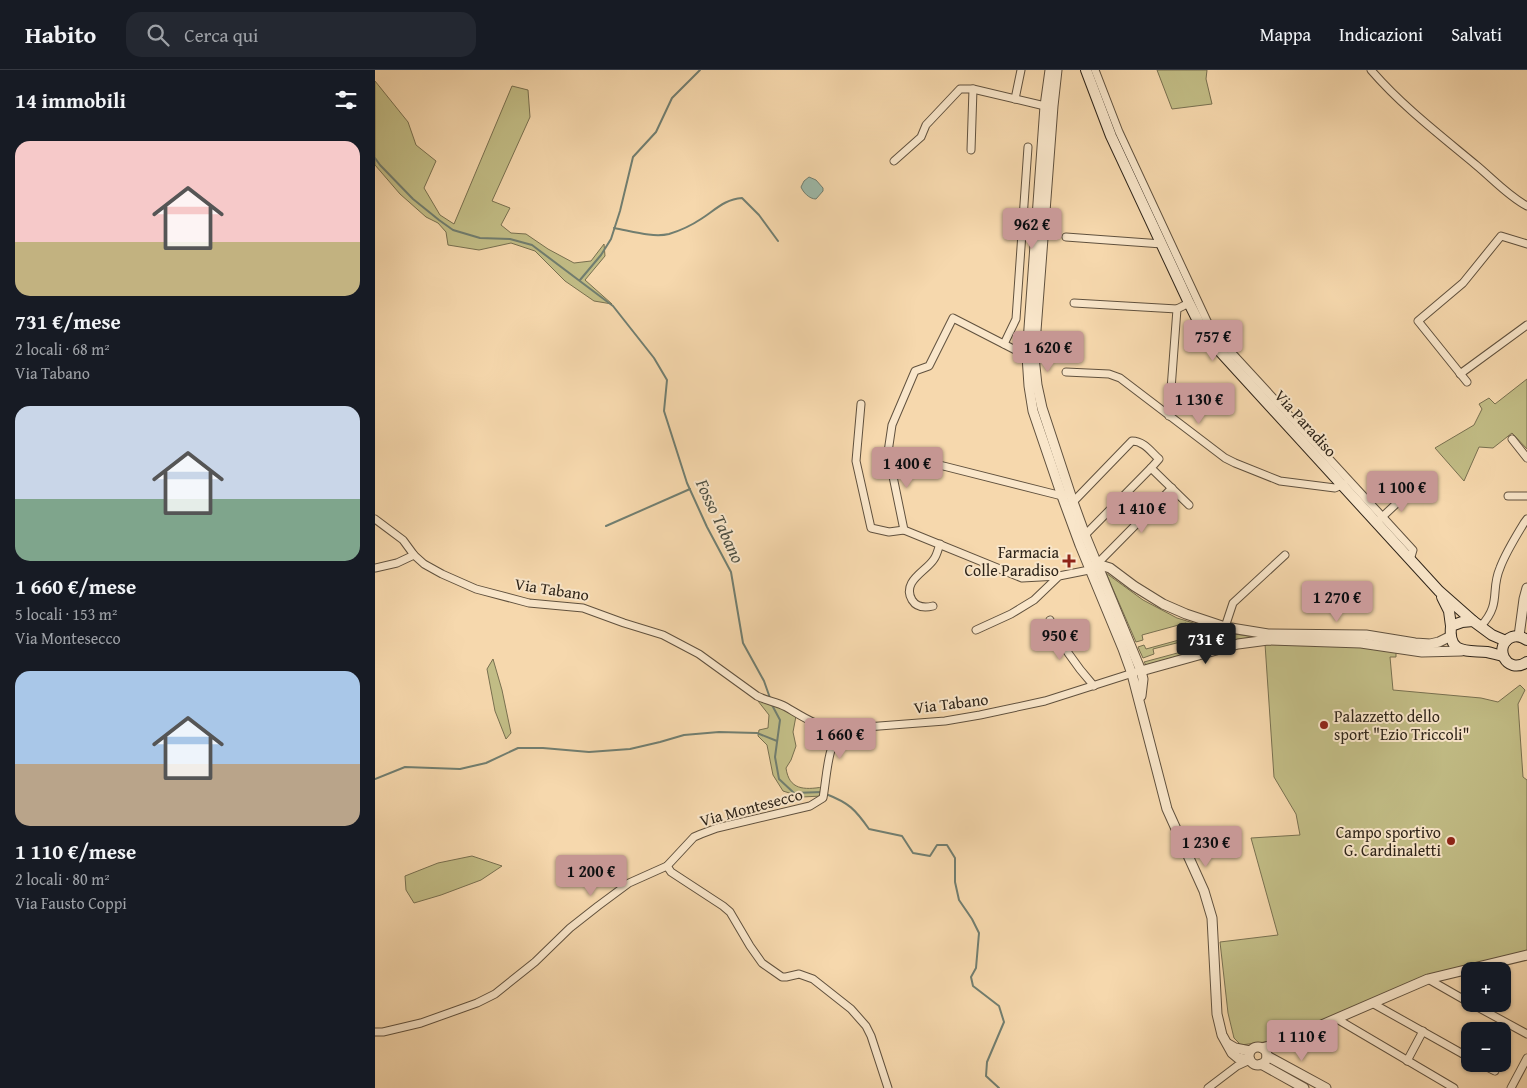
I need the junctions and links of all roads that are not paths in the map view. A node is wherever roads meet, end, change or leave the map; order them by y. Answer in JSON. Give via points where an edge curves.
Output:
{"nodes":[{"id":1,"x":1021,"y":70,"type":"edge"},
{"id":2,"x":1049,"y":70,"type":"edge"},
{"id":3,"x":1057,"y":70,"type":"edge"},
{"id":4,"x":1086,"y":70,"type":"edge"},
{"id":5,"x":1095,"y":70,"type":"edge"},
{"id":6,"x":1371,"y":70,"type":"edge"},
{"id":7,"x":973,"y":89,"type":"junction"},
{"id":8,"x":1015,"y":99,"type":"junction"},
{"id":9,"x":1045,"y":106,"type":"junction"},
{"id":10,"x":1115,"y":134,"type":"junction"},
{"id":11,"x":1028,"y":147,"type":"dead end"},
{"id":12,"x":971,"y":150,"type":"dead end"},
{"id":13,"x":894,"y":161,"type":"dead end"},
{"id":14,"x":1527,"y":206,"type":"edge"},
{"id":15,"x":1066,"y":237,"type":"dead end"},
{"id":16,"x":1162,"y":244,"type":"junction"},
{"id":17,"x":1527,"y":244,"type":"edge"},
{"id":18,"x":1074,"y":303,"type":"dead end"},
{"id":19,"x":1189,"y":303,"type":"junction"},
{"id":20,"x":1177,"y":308,"type":"junction"},
{"id":21,"x":1527,"y":325,"type":"edge"},
{"id":22,"x":1004,"y":344,"type":"junction"},
{"id":23,"x":1031,"y":357,"type":"junction"},
{"id":24,"x":1066,"y":372,"type":"dead end"},
{"id":25,"x":1460,"y":374,"type":"junction"},
{"id":26,"x":1467,"y":382,"type":"dead end"},
{"id":27,"x":861,"y":404,"type":"dead end"},
{"id":28,"x":1169,"y":416,"type":"junction"},
{"id":29,"x":1512,"y":439,"type":"dead end"},
{"id":30,"x":888,"y":452,"type":"junction"},
{"id":31,"x":1527,"y":458,"type":"edge"},
{"id":32,"x":1151,"y":468,"type":"junction"},
{"id":33,"x":1346,"y":482,"type":"junction"},
{"id":34,"x":1172,"y":488,"type":"junction"},
{"id":35,"x":1413,"y":488,"type":"dead end"},
{"id":36,"x":1507,"y":496,"type":"dead end"},
{"id":37,"x":1527,"y":496,"type":"edge"},
{"id":38,"x":1069,"y":497,"type":"junction"},
{"id":39,"x":1189,"y":505,"type":"dead end"},
{"id":40,"x":375,"y":519,"type":"edge"},
{"id":41,"x":1380,"y":520,"type":"junction"},
{"id":42,"x":1527,"y":520,"type":"edge"},
{"id":43,"x":904,"y":530,"type":"junction"},
{"id":44,"x":1085,"y":535,"type":"junction"},
{"id":45,"x":940,"y":544,"type":"junction"},
{"id":46,"x":414,"y":555,"type":"junction"},
{"id":47,"x":1285,"y":555,"type":"dead end"},
{"id":48,"x":1093,"y":567,"type":"junction"},
{"id":49,"x":375,"y":568,"type":"edge"},
{"id":50,"x":1059,"y":576,"type":"junction"},
{"id":51,"x":1527,"y":588,"type":"edge"},
{"id":52,"x":1439,"y":591,"type":"junction"},
{"id":53,"x":933,"y":606,"type":"dead end"},
{"id":54,"x":1050,"y":620,"type":"dead end"},
{"id":55,"x":1477,"y":623,"type":"junction"},
{"id":56,"x":1225,"y":627,"type":"junction"},
{"id":57,"x":976,"y":630,"type":"dead end"},
{"id":58,"x":1451,"y":631,"type":"junction"},
{"id":59,"x":1523,"y":638,"type":"edge"},
{"id":60,"x":1506,"y":641,"type":"junction"},
{"id":61,"x":1462,"y":651,"type":"junction"},
{"id":62,"x":1503,"y":656,"type":"junction"},
{"id":63,"x":1527,"y":662,"type":"edge"},
{"id":64,"x":1136,"y":672,"type":"junction"},
{"id":65,"x":1094,"y":686,"type":"junction"},
{"id":66,"x":840,"y":729,"type":"junction"},
{"id":67,"x":667,"y":866,"type":"junction"},
{"id":68,"x":1527,"y":955,"type":"edge"},
{"id":69,"x":1428,"y":979,"type":"junction"},
{"id":70,"x":1461,"y":997,"type":"edge"},
{"id":71,"x":1372,"y":1002,"type":"junction"},
{"id":72,"x":1487,"y":1012,"type":"edge"},
{"id":73,"x":1337,"y":1019,"type":"junction"},
{"id":74,"x":1423,"y":1031,"type":"junction"},
{"id":75,"x":375,"y":1032,"type":"edge"},
{"id":76,"x":1527,"y":1034,"type":"edge"},
{"id":77,"x":1265,"y":1052,"type":"junction"},
{"id":78,"x":1461,"y":1053,"type":"edge"},
{"id":79,"x":1250,"y":1056,"type":"junction"},
{"id":80,"x":1527,"y":1058,"type":"edge"},
{"id":81,"x":1407,"y":1061,"type":"junction"},
{"id":82,"x":1261,"y":1064,"type":"junction"},
{"id":83,"x":888,"y":1088,"type":"edge"},
{"id":84,"x":1208,"y":1088,"type":"edge"},
{"id":85,"x":1304,"y":1088,"type":"edge"},
{"id":86,"x":1326,"y":1088,"type":"edge"},
{"id":87,"x":1454,"y":1088,"type":"edge"},
{"id":88,"x":1511,"y":1088,"type":"edge"}],
"edges":[{"from":1,"to":8,"type":"street"},
{"from":2,"to":9,"type":"street"},
{"from":3,"to":23,"type":"street"},
{"from":4,"to":10,"type":"main road","name":"Via Paradiso"},
{"from":5,"to":10,"type":"street"},
{"from":6,"to":14,"type":"street","via":[[1416,114]]},
{"from":7,"to":8,"type":"street"},
{"from":7,"to":12,"type":"street"},
{"from":7,"to":13,"type":"street","via":[[961,89],[926,124],[921,136]]},
{"from":8,"to":9,"type":"street"},
{"from":9,"to":23,"type":"street"},
{"from":10,"to":16,"type":"main road","name":"Via Paradiso"},
{"from":10,"to":33,"type":"street","via":[[1207,321]]},
{"from":11,"to":22,"type":"street","via":[[1016,319]]},
{"from":15,"to":16,"type":"street"},
{"from":16,"to":19,"type":"main road","name":"Via Paradiso"},
{"from":17,"to":25,"type":"street","via":[[1501,236],[1463,283],[1418,321]]},
{"from":18,"to":20,"type":"street"},
{"from":19,"to":20,"type":"street"},
{"from":19,"to":33,"type":"main road","name":"Via Paradiso","via":[[1215,346]]},
{"from":20,"to":28,"type":"street"},
{"from":21,"to":25,"type":"street"},
{"from":22,"to":23,"type":"street"},
{"from":22,"to":30,"type":"street","via":[[953,318],[929,366],[915,371],[892,425]]},
{"from":23,"to":38,"type":"street","via":[[1029,386],[1033,411]]},
{"from":24,"to":28,"type":"street","via":[[1109,374],[1120,378]]},
{"from":25,"to":26,"type":"street"},
{"from":27,"to":43,"type":"street","via":[[856,461],[871,528],[889,532]]},
{"from":28,"to":33,"type":"street","via":[[1225,458],[1279,481],[1335,488]]},
{"from":29,"to":31,"type":"street"},
{"from":30,"to":38,"type":"street"},
{"from":30,"to":43,"type":"street"},
{"from":32,"to":34,"type":"street"},
{"from":32,"to":38,"type":"street","via":[[1159,460],[1144,445],[1132,441]]},
{"from":32,"to":44,"type":"street"},
{"from":33,"to":41,"type":"main road","name":"Via Paradiso"},
{"from":34,"to":39,"type":"street"},
{"from":34,"to":48,"type":"street"},
{"from":35,"to":41,"type":"street"},
{"from":36,"to":37,"type":"street"},
{"from":38,"to":44,"type":"street"},
{"from":38,"to":48,"type":"street"},
{"from":40,"to":46,"type":"street","name":"Via Tabano","via":[[403,540]]},
{"from":41,"to":52,"type":"main road","name":"Via Paradiso"},
{"from":42,"to":55,"type":"street","via":[[1500,567],[1489,617]]},
{"from":43,"to":45,"type":"street"},
{"from":44,"to":48,"type":"street"},
{"from":45,"to":50,"type":"street","via":[[1022,578]]},
{"from":45,"to":53,"type":"street","via":[[934,560],[910,586],[915,604],[923,608]]},
{"from":46,"to":49,"type":"street"},
{"from":46,"to":66,"type":"street","name":"Via Tabano","via":[[442,574],[476,589],[529,603],[583,608],[663,635],[699,654],[765,700],[807,720]]},
{"from":47,"to":56,"type":"street","via":[[1233,603]]},
{"from":48,"to":50,"type":"street"},
{"from":48,"to":56,"type":"street","via":[[1109,568],[1163,604]]},
{"from":48,"to":64,"type":"street"},
{"from":50,"to":57,"type":"street","via":[[1034,600]]},
{"from":51,"to":59,"type":"street"},
{"from":52,"to":55,"type":"main road"},
{"from":52,"to":58,"type":"main road","via":[[1449,611]]},
{"from":54,"to":65,"type":"street","via":[[1071,658]]},
{"from":55,"to":58,"type":"main road","via":[[1462,622]]},
{"from":55,"to":60,"type":"main road"},
{"from":56,"to":58,"type":"street","via":[[1268,634],[1366,635],[1430,644],[1439,642]]},
{"from":58,"to":61,"type":"main road","via":[[1454,644]]},
{"from":59,"to":60,"type":"main road","via":[[1514,636]]},
{"from":60,"to":62,"type":"main road","via":[[1502,648]]},
{"from":61,"to":62,"type":"main road"},
{"from":61,"to":64,"type":"street","name":"Via Tabano","via":[[1422,652],[1361,643],[1268,640],[1238,644]]},
{"from":62,"to":63,"type":"main road","via":[[1514,666]]},
{"from":64,"to":65,"type":"street","name":"Via Tabano"},
{"from":64,"to":79,"type":"street","via":[[1143,680],[1140,704],[1167,809],[1212,918],[1217,1014],[1222,1035],[1228,1044]]},
{"from":65,"to":66,"type":"street","name":"Via Tabano","via":[[980,716]]},
{"from":66,"to":67,"type":"street","name":"Via Montesecco","via":[[830,751],[823,798],[810,806],[717,828],[694,837]]},
{"from":67,"to":75,"type":"street","name":"Via Montesecco","via":[[629,883],[570,928],[495,994],[421,1023]]},
{"from":67,"to":83,"type":"street","via":[[730,912],[759,960],[771,970],[786,978],[799,974],[813,979],[851,1009],[871,1036]]},
{"from":68,"to":69,"type":"street"},
{"from":69,"to":70,"type":"street"},
{"from":69,"to":71,"type":"street"},
{"from":71,"to":73,"type":"street"},
{"from":71,"to":74,"type":"street"},
{"from":72,"to":76,"type":"street"},
{"from":73,"to":77,"type":"street"},
{"from":73,"to":81,"type":"street"},
{"from":74,"to":78,"type":"street"},
{"from":74,"to":81,"type":"street"},
{"from":77,"to":79,"type":"street","via":[[1254,1048]]},
{"from":77,"to":82,"type":"street","via":[[1265,1061]]},
{"from":77,"to":86,"type":"street"},
{"from":79,"to":82,"type":"street","via":[[1255,1064]]},
{"from":79,"to":84,"type":"street"},
{"from":80,"to":88,"type":"street"},
{"from":81,"to":87,"type":"street"},
{"from":82,"to":85,"type":"street"}]}
